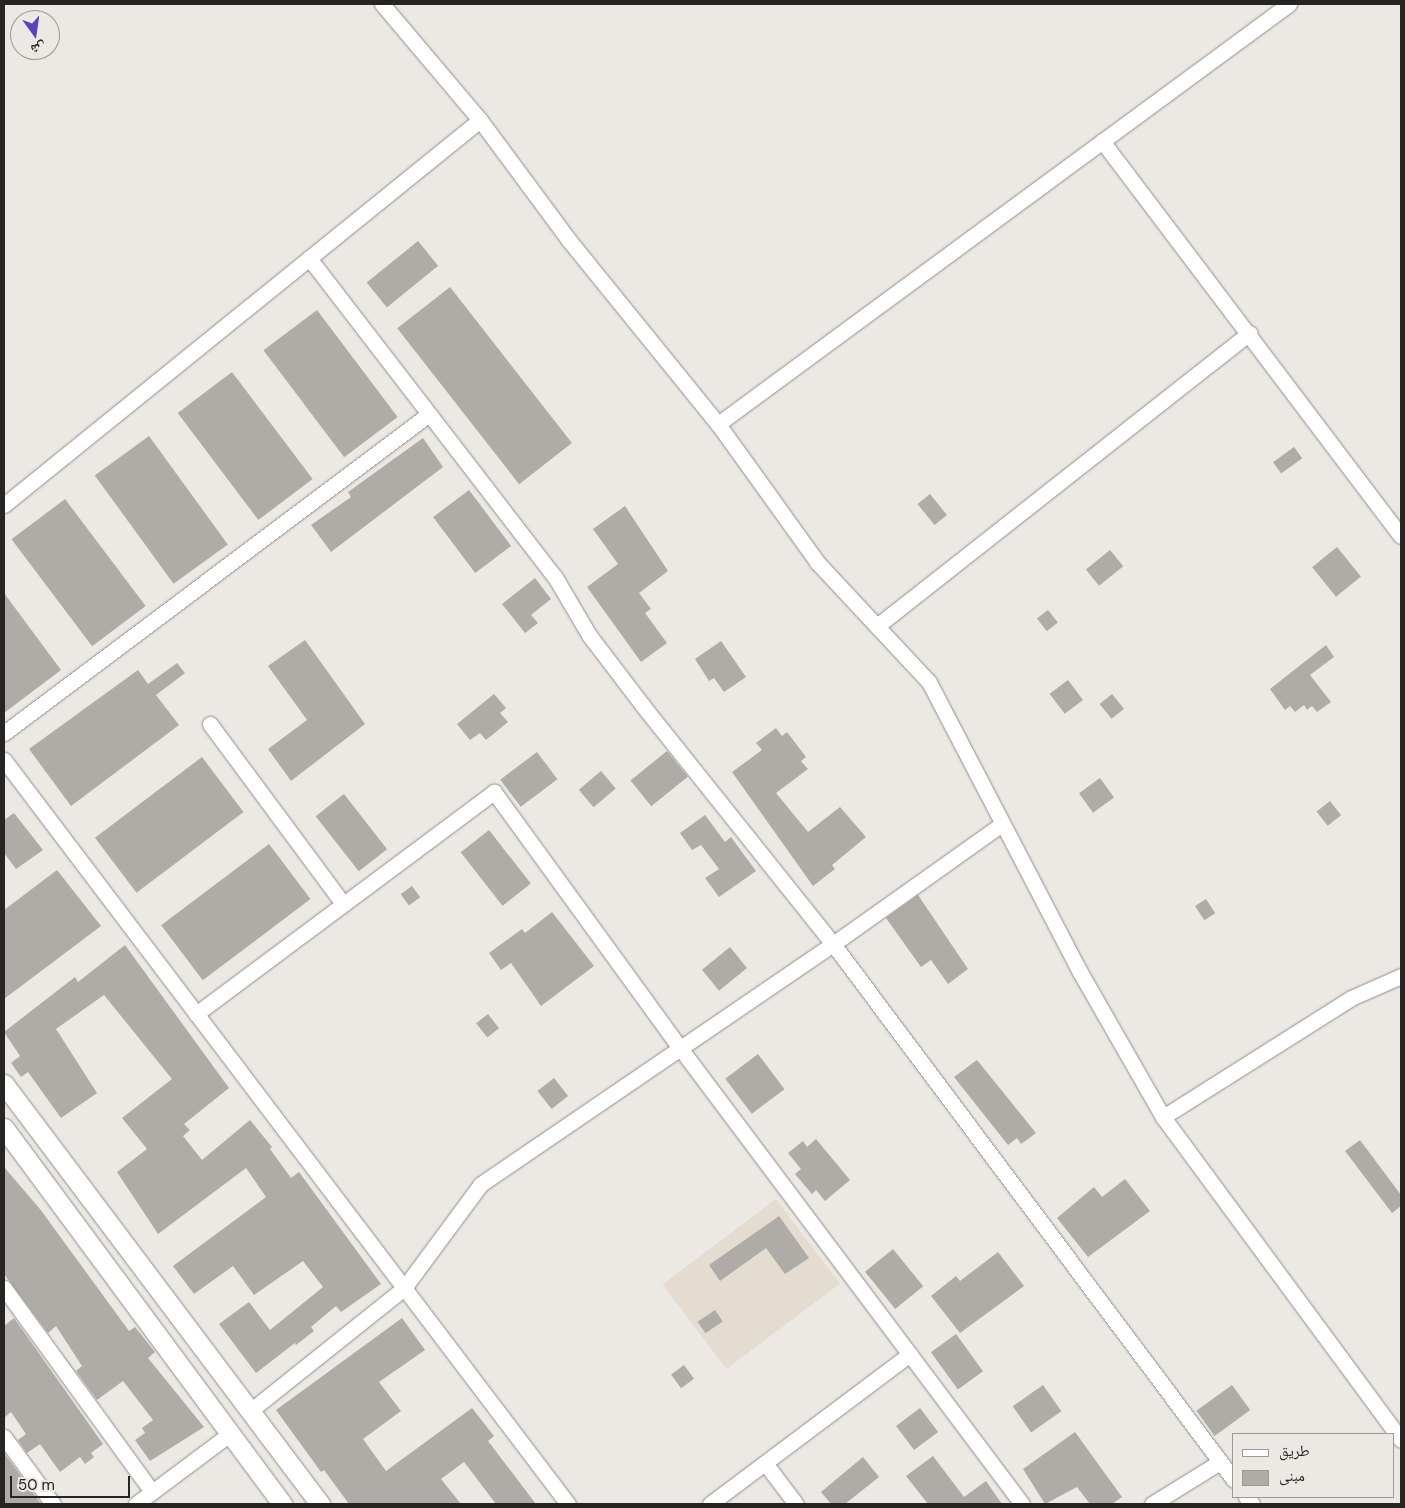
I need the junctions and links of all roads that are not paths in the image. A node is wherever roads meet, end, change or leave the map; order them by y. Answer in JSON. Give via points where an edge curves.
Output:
{"nodes":[{"id":1,"x":382,"y":4,"type":"edge"},
{"id":2,"x":1289,"y":4,"type":"edge"},
{"id":3,"x":480,"y":120,"type":"junction"},
{"id":4,"x":1102,"y":141,"type":"junction"},
{"id":5,"x":309,"y":258,"type":"junction"},
{"id":6,"x":1249,"y":333,"type":"junction"},
{"id":7,"x":429,"y":414,"type":"junction"},
{"id":8,"x":718,"y":424,"type":"junction"},
{"id":9,"x":4,"y":505,"type":"edge"},
{"id":10,"x":1401,"y":536,"type":"edge"},
{"id":11,"x":877,"y":626,"type":"junction"},
{"id":12,"x":210,"y":724,"type":"dead end"},
{"id":13,"x":4,"y":733,"type":"edge"},
{"id":14,"x":4,"y":760,"type":"edge"},
{"id":15,"x":1002,"y":824,"type":"junction"},
{"id":16,"x":343,"y":904,"type":"junction"},
{"id":17,"x":833,"y":944,"type":"junction"},
{"id":18,"x":1401,"y":976,"type":"edge"},
{"id":19,"x":196,"y":1014,"type":"junction"},
{"id":20,"x":680,"y":1048,"type":"junction"},
{"id":21,"x":4,"y":1084,"type":"edge"},
{"id":22,"x":1163,"y":1117,"type":"junction"},
{"id":23,"x":4,"y":1128,"type":"edge"},
{"id":24,"x":4,"y":1288,"type":"edge"},
{"id":25,"x":404,"y":1288,"type":"junction"},
{"id":26,"x":910,"y":1354,"type":"junction"},
{"id":27,"x":250,"y":1411,"type":"junction"},
{"id":28,"x":231,"y":1433,"type":"junction"},
{"id":29,"x":4,"y":1438,"type":"edge"},
{"id":30,"x":1401,"y":1440,"type":"edge"},
{"id":31,"x":1220,"y":1462,"type":"junction"},
{"id":32,"x":765,"y":1463,"type":"junction"},
{"id":33,"x":1232,"y":1477,"type":"edge"},
{"id":34,"x":152,"y":1492,"type":"junction"},
{"id":35,"x":53,"y":1504,"type":"edge"},
{"id":36,"x":136,"y":1504,"type":"edge"},
{"id":37,"x":282,"y":1504,"type":"edge"},
{"id":38,"x":320,"y":1504,"type":"edge"},
{"id":39,"x":568,"y":1504,"type":"edge"},
{"id":40,"x":710,"y":1504,"type":"edge"},
{"id":41,"x":796,"y":1504,"type":"edge"},
{"id":42,"x":1022,"y":1504,"type":"edge"},
{"id":43,"x":1152,"y":1504,"type":"edge"}],
"edges":[{"from":1,"to":3,"type":"street"},
{"from":2,"to":4,"type":"street"},
{"from":3,"to":5,"type":"street"},
{"from":3,"to":8,"type":"street","via":[[568,239]]},
{"from":4,"to":6,"type":"street"},
{"from":4,"to":8,"type":"street"},
{"from":5,"to":7,"type":"street"},
{"from":5,"to":9,"type":"street"},
{"from":6,"to":10,"type":"street"},
{"from":6,"to":11,"type":"street"},
{"from":7,"to":13,"type":"street"},
{"from":7,"to":17,"type":"street","via":[[555,577],[589,635],[643,706]]},
{"from":8,"to":11,"type":"street","via":[[817,562]]},
{"from":11,"to":15,"type":"street","via":[[929,682]]},
{"from":12,"to":16,"type":"street"},
{"from":14,"to":19,"type":"street"},
{"from":15,"to":17,"type":"street"},
{"from":15,"to":22,"type":"street","via":[[1080,972]]},
{"from":16,"to":19,"type":"street"},
{"from":16,"to":20,"type":"street","via":[[494,792]]},
{"from":17,"to":20,"type":"street"},
{"from":17,"to":31,"type":"street"},
{"from":18,"to":22,"type":"street","via":[[1351,998]]},
{"from":19,"to":25,"type":"street"},
{"from":20,"to":25,"type":"street","via":[[481,1184]]},
{"from":20,"to":26,"type":"street"},
{"from":21,"to":27,"type":"street"},
{"from":22,"to":30,"type":"street"},
{"from":23,"to":28,"type":"street"},
{"from":24,"to":34,"type":"street"},
{"from":25,"to":27,"type":"street"},
{"from":25,"to":39,"type":"street"},
{"from":26,"to":32,"type":"street"},
{"from":26,"to":42,"type":"street"},
{"from":27,"to":38,"type":"street"},
{"from":28,"to":34,"type":"street"},
{"from":28,"to":37,"type":"street"},
{"from":29,"to":35,"type":"street"},
{"from":31,"to":33,"type":"street"},
{"from":31,"to":43,"type":"street"},
{"from":32,"to":40,"type":"street"},
{"from":32,"to":41,"type":"street"},
{"from":34,"to":36,"type":"street"}]}
